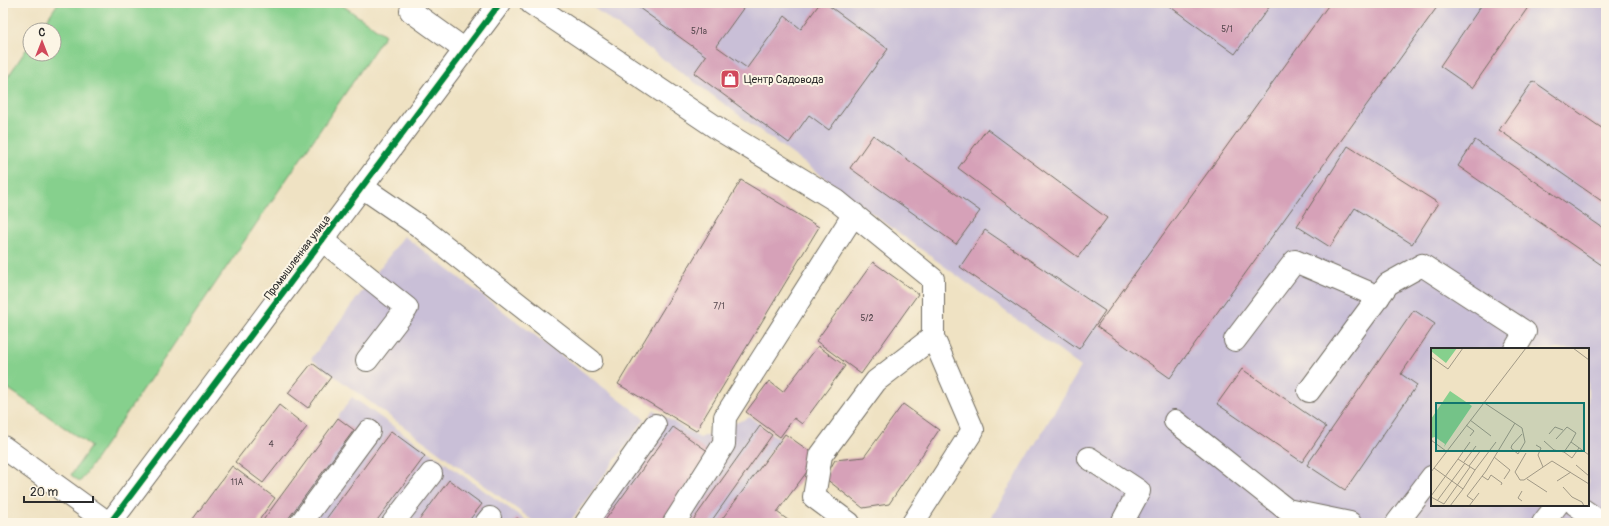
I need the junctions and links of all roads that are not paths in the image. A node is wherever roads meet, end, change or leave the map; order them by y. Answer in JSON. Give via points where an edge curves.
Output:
{"nodes":[{"id":1,"x":500,"y":3,"type":"edge"},
{"id":2,"x":530,"y":3,"type":"edge"},
{"id":3,"x":411,"y":11,"type":"dead end"},
{"id":4,"x":465,"y":50,"type":"junction"},
{"id":5,"x":362,"y":187,"type":"junction"},
{"id":6,"x":854,"y":214,"type":"junction"},
{"id":7,"x":322,"y":240,"type":"junction"},
{"id":8,"x":1378,"y":297,"type":"junction"},
{"id":9,"x":933,"y":337,"type":"junction"},
{"id":10,"x":1235,"y":340,"type":"dead end"},
{"id":11,"x":1516,"y":348,"type":"edge"},
{"id":12,"x":367,"y":360,"type":"dead end"},
{"id":13,"x":591,"y":361,"type":"dead end"},
{"id":14,"x":1309,"y":391,"type":"dead end"},
{"id":15,"x":1175,"y":421,"type":"dead end"},
{"id":16,"x":655,"y":426,"type":"dead end"},
{"id":17,"x":369,"y":431,"type":"dead end"},
{"id":18,"x":3,"y":447,"type":"edge"},
{"id":19,"x":1089,"y":458,"type":"dead end"},
{"id":20,"x":431,"y":474,"type":"dead end"},
{"id":21,"x":1431,"y":478,"type":"edge"},
{"id":22,"x":1556,"y":506,"type":"edge"},
{"id":23,"x":1577,"y":506,"type":"edge"},
{"id":24,"x":109,"y":523,"type":"edge"},
{"id":25,"x":301,"y":523,"type":"edge"},
{"id":26,"x":393,"y":523,"type":"edge"},
{"id":27,"x":586,"y":523,"type":"edge"},
{"id":28,"x":674,"y":523,"type":"edge"},
{"id":29,"x":849,"y":523,"type":"edge"},
{"id":30,"x":913,"y":523,"type":"edge"},
{"id":31,"x":1122,"y":523,"type":"edge"},
{"id":32,"x":1350,"y":523,"type":"edge"},
{"id":33,"x":1397,"y":523,"type":"edge"},
{"id":34,"x":1544,"y":523,"type":"edge"},
{"id":35,"x":1602,"y":523,"type":"edge"}],
"edges":[{"from":1,"to":4,"type":"street","name":"Промышленная улица"},
{"from":2,"to":6,"type":"street","via":[[720,130]]},
{"from":3,"to":4,"type":"street"},
{"from":4,"to":5,"type":"street","name":"Промышленная улица"},
{"from":5,"to":7,"type":"street","name":"Промышленная улица"},
{"from":5,"to":13,"type":"street","via":[[419,226]]},
{"from":6,"to":9,"type":"street","via":[[933,279]]},
{"from":6,"to":28,"type":"street","via":[[725,417],[724,444]]},
{"from":7,"to":12,"type":"street","via":[[406,308]]},
{"from":7,"to":24,"type":"street","name":"Промышленная улица"},
{"from":8,"to":10,"type":"street","via":[[1295,261]]},
{"from":8,"to":11,"type":"street","via":[[1388,284],[1422,265],[1525,332]]},
{"from":8,"to":14,"type":"street"},
{"from":9,"to":29,"type":"street","via":[[876,381],[821,456],[814,497]]},
{"from":9,"to":30,"type":"street","via":[[973,430]]},
{"from":15,"to":32,"type":"street","via":[[1287,510]]},
{"from":16,"to":27,"type":"street"},
{"from":17,"to":25,"type":"street"},
{"from":18,"to":24,"type":"street"},
{"from":19,"to":31,"type":"street","via":[[1139,491]]},
{"from":20,"to":26,"type":"street"},
{"from":21,"to":33,"type":"street"},
{"from":22,"to":34,"type":"street"},
{"from":23,"to":35,"type":"street"}]}
